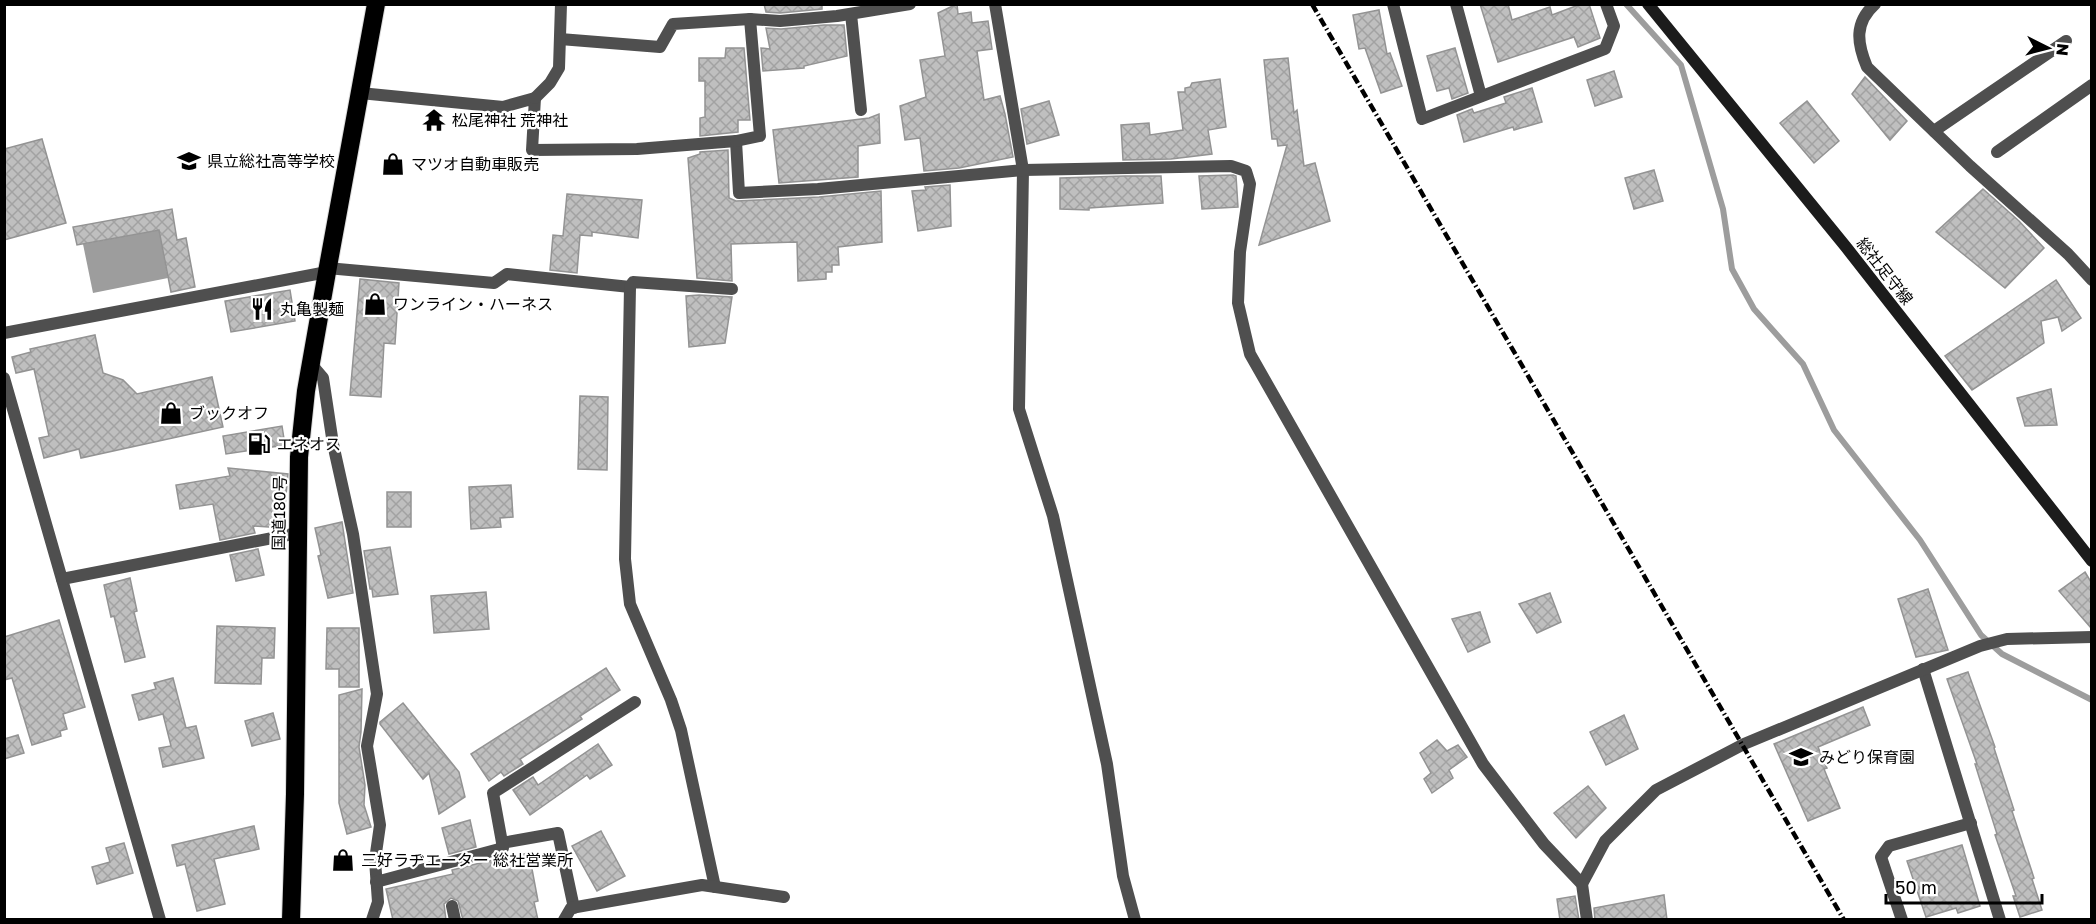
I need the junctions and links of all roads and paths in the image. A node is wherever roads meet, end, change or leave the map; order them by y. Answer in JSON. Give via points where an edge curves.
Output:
{"nodes":[{"id":1,"x":376,"y":4,"type":"edge"},
{"id":2,"x":561,"y":4,"type":"edge"},
{"id":3,"x":910,"y":4,"type":"edge"},
{"id":4,"x":981,"y":4,"type":"edge"},
{"id":5,"x":1393,"y":4,"type":"edge"},
{"id":6,"x":1456,"y":4,"type":"edge"},
{"id":7,"x":1606,"y":4,"type":"edge"},
{"id":8,"x":1648,"y":4,"type":"edge"},
{"id":9,"x":1875,"y":4,"type":"edge"},
{"id":10,"x":995,"y":5,"type":"edge"},
{"id":11,"x":836,"y":10,"type":"edge"},
{"id":12,"x":851,"y":14,"type":"junction"},
{"id":13,"x":750,"y":19,"type":"junction"},
{"id":14,"x":560,"y":39,"type":"junction"},
{"id":15,"x":2066,"y":41,"type":"dead end"},
{"id":16,"x":2091,"y":85,"type":"edge"},
{"id":17,"x":360,"y":93,"type":"junction"},
{"id":18,"x":1481,"y":96,"type":"junction"},
{"id":19,"x":535,"y":98,"type":"junction"},
{"id":20,"x":861,"y":110,"type":"dead end"},
{"id":21,"x":1934,"y":131,"type":"junction"},
{"id":22,"x":736,"y":141,"type":"junction"},
{"id":23,"x":1997,"y":152,"type":"dead end"},
{"id":24,"x":1023,"y":170,"type":"junction"},
{"id":25,"x":327,"y":270,"type":"junction"},
{"id":26,"x":2091,"y":280,"type":"edge"},
{"id":27,"x":630,"y":287,"type":"junction"},
{"id":28,"x":732,"y":289,"type":"dead end"},
{"id":29,"x":4,"y":333,"type":"edge"},
{"id":30,"x":311,"y":364,"type":"junction"},
{"id":31,"x":5,"y":380,"type":"edge"},
{"id":32,"x":298,"y":533,"type":"junction"},
{"id":33,"x":2091,"y":561,"type":"edge"},
{"id":34,"x":62,"y":579,"type":"junction"},
{"id":35,"x":2091,"y":638,"type":"edge"},
{"id":36,"x":1923,"y":669,"type":"junction"},
{"id":37,"x":635,"y":702,"type":"dead end"},
{"id":38,"x":1971,"y":823,"type":"junction"},
{"id":39,"x":502,"y":843,"type":"junction"},
{"id":40,"x":376,"y":882,"type":"junction"},
{"id":41,"x":1582,"y":884,"type":"junction"},
{"id":42,"x":715,"y":887,"type":"junction"},
{"id":43,"x":784,"y":897,"type":"dead end"},
{"id":44,"x":452,"y":906,"type":"dead end"},
{"id":45,"x":574,"y":908,"type":"junction"},
{"id":46,"x":160,"y":920,"type":"edge"},
{"id":47,"x":291,"y":920,"type":"edge"},
{"id":48,"x":372,"y":920,"type":"edge"},
{"id":49,"x":454,"y":920,"type":"edge"},
{"id":50,"x":564,"y":920,"type":"edge"},
{"id":51,"x":1134,"y":920,"type":"edge"},
{"id":52,"x":1587,"y":920,"type":"edge"},
{"id":53,"x":1902,"y":920,"type":"edge"},
{"id":54,"x":2000,"y":920,"type":"edge"}],
"edges":[{"from":1,"to":17,"type":"highway","name":"国道180号"},
{"from":2,"to":14,"type":"street"},
{"from":3,"to":12,"type":"street"},
{"from":4,"to":10,"type":"street"},
{"from":5,"to":18,"type":"street","via":[[1422,119]]},
{"from":6,"to":18,"type":"street"},
{"from":7,"to":18,"type":"street","via":[[1614,26],[1605,49]]},
{"from":8,"to":33,"type":"main road","name":"総社足守線","via":[[1846,246]]},
{"from":9,"to":21,"type":"street","via":[[1859,30],[1859,48],[1867,67]]},
{"from":10,"to":24,"type":"street"},
{"from":11,"to":12,"type":"street"},
{"from":11,"to":13,"type":"street","via":[[780,21]]},
{"from":12,"to":20,"type":"street"},
{"from":13,"to":14,"type":"street","via":[[673,24],[660,47]]},
{"from":13,"to":22,"type":"street","via":[[760,136]]},
{"from":14,"to":19,"type":"street","via":[[559,68]]},
{"from":15,"to":21,"type":"street"},
{"from":16,"to":23,"type":"street"},
{"from":17,"to":19,"type":"street","via":[[503,107]]},
{"from":17,"to":25,"type":"highway","name":"国道180号"},
{"from":19,"to":22,"type":"street","via":[[532,150],[637,149]]},
{"from":21,"to":26,"type":"street","via":[[2068,254]]},
{"from":22,"to":24,"type":"street","via":[[739,193]]},
{"from":24,"to":41,"type":"street","via":[[1232,166],[1246,171],[1250,184],[1240,252],[1238,303],[1250,354],[1484,764],[1544,844]]},
{"from":24,"to":51,"type":"street","via":[[1019,410],[1053,516],[1107,764],[1123,876]]},
{"from":25,"to":27,"type":"street","via":[[494,283],[507,274]]},
{"from":25,"to":29,"type":"street"},
{"from":25,"to":30,"type":"highway","name":"国道180号"},
{"from":27,"to":28,"type":"street","via":[[633,282]]},
{"from":27,"to":42,"type":"street","via":[[625,559],[630,604],[681,730]]},
{"from":30,"to":32,"type":"highway","name":"国道180号","via":[[299,457]]},
{"from":30,"to":40,"type":"street","via":[[323,378],[353,534],[377,693],[367,746],[380,825]]},
{"from":31,"to":34,"type":"street"},
{"from":32,"to":34,"type":"street"},
{"from":32,"to":47,"type":"highway","name":"国道180号"},
{"from":34,"to":46,"type":"street"},
{"from":35,"to":36,"type":"street","via":[[2007,639]]},
{"from":36,"to":38,"type":"street"},
{"from":36,"to":41,"type":"street","via":[[1744,744],[1656,790],[1605,841]]},
{"from":37,"to":39,"type":"street","via":[[493,793]]},
{"from":38,"to":53,"type":"street","via":[[1889,846],[1885,851],[1881,857]]},
{"from":38,"to":54,"type":"street"},
{"from":39,"to":40,"type":"street","via":[[503,848]]},
{"from":39,"to":45,"type":"street","via":[[558,832]]},
{"from":40,"to":48,"type":"street","via":[[378,902]]},
{"from":41,"to":52,"type":"street"},
{"from":42,"to":43,"type":"street"},
{"from":42,"to":45,"type":"street","via":[[702,885]]},
{"from":44,"to":49,"type":"street"},
{"from":45,"to":50,"type":"street"}]}
